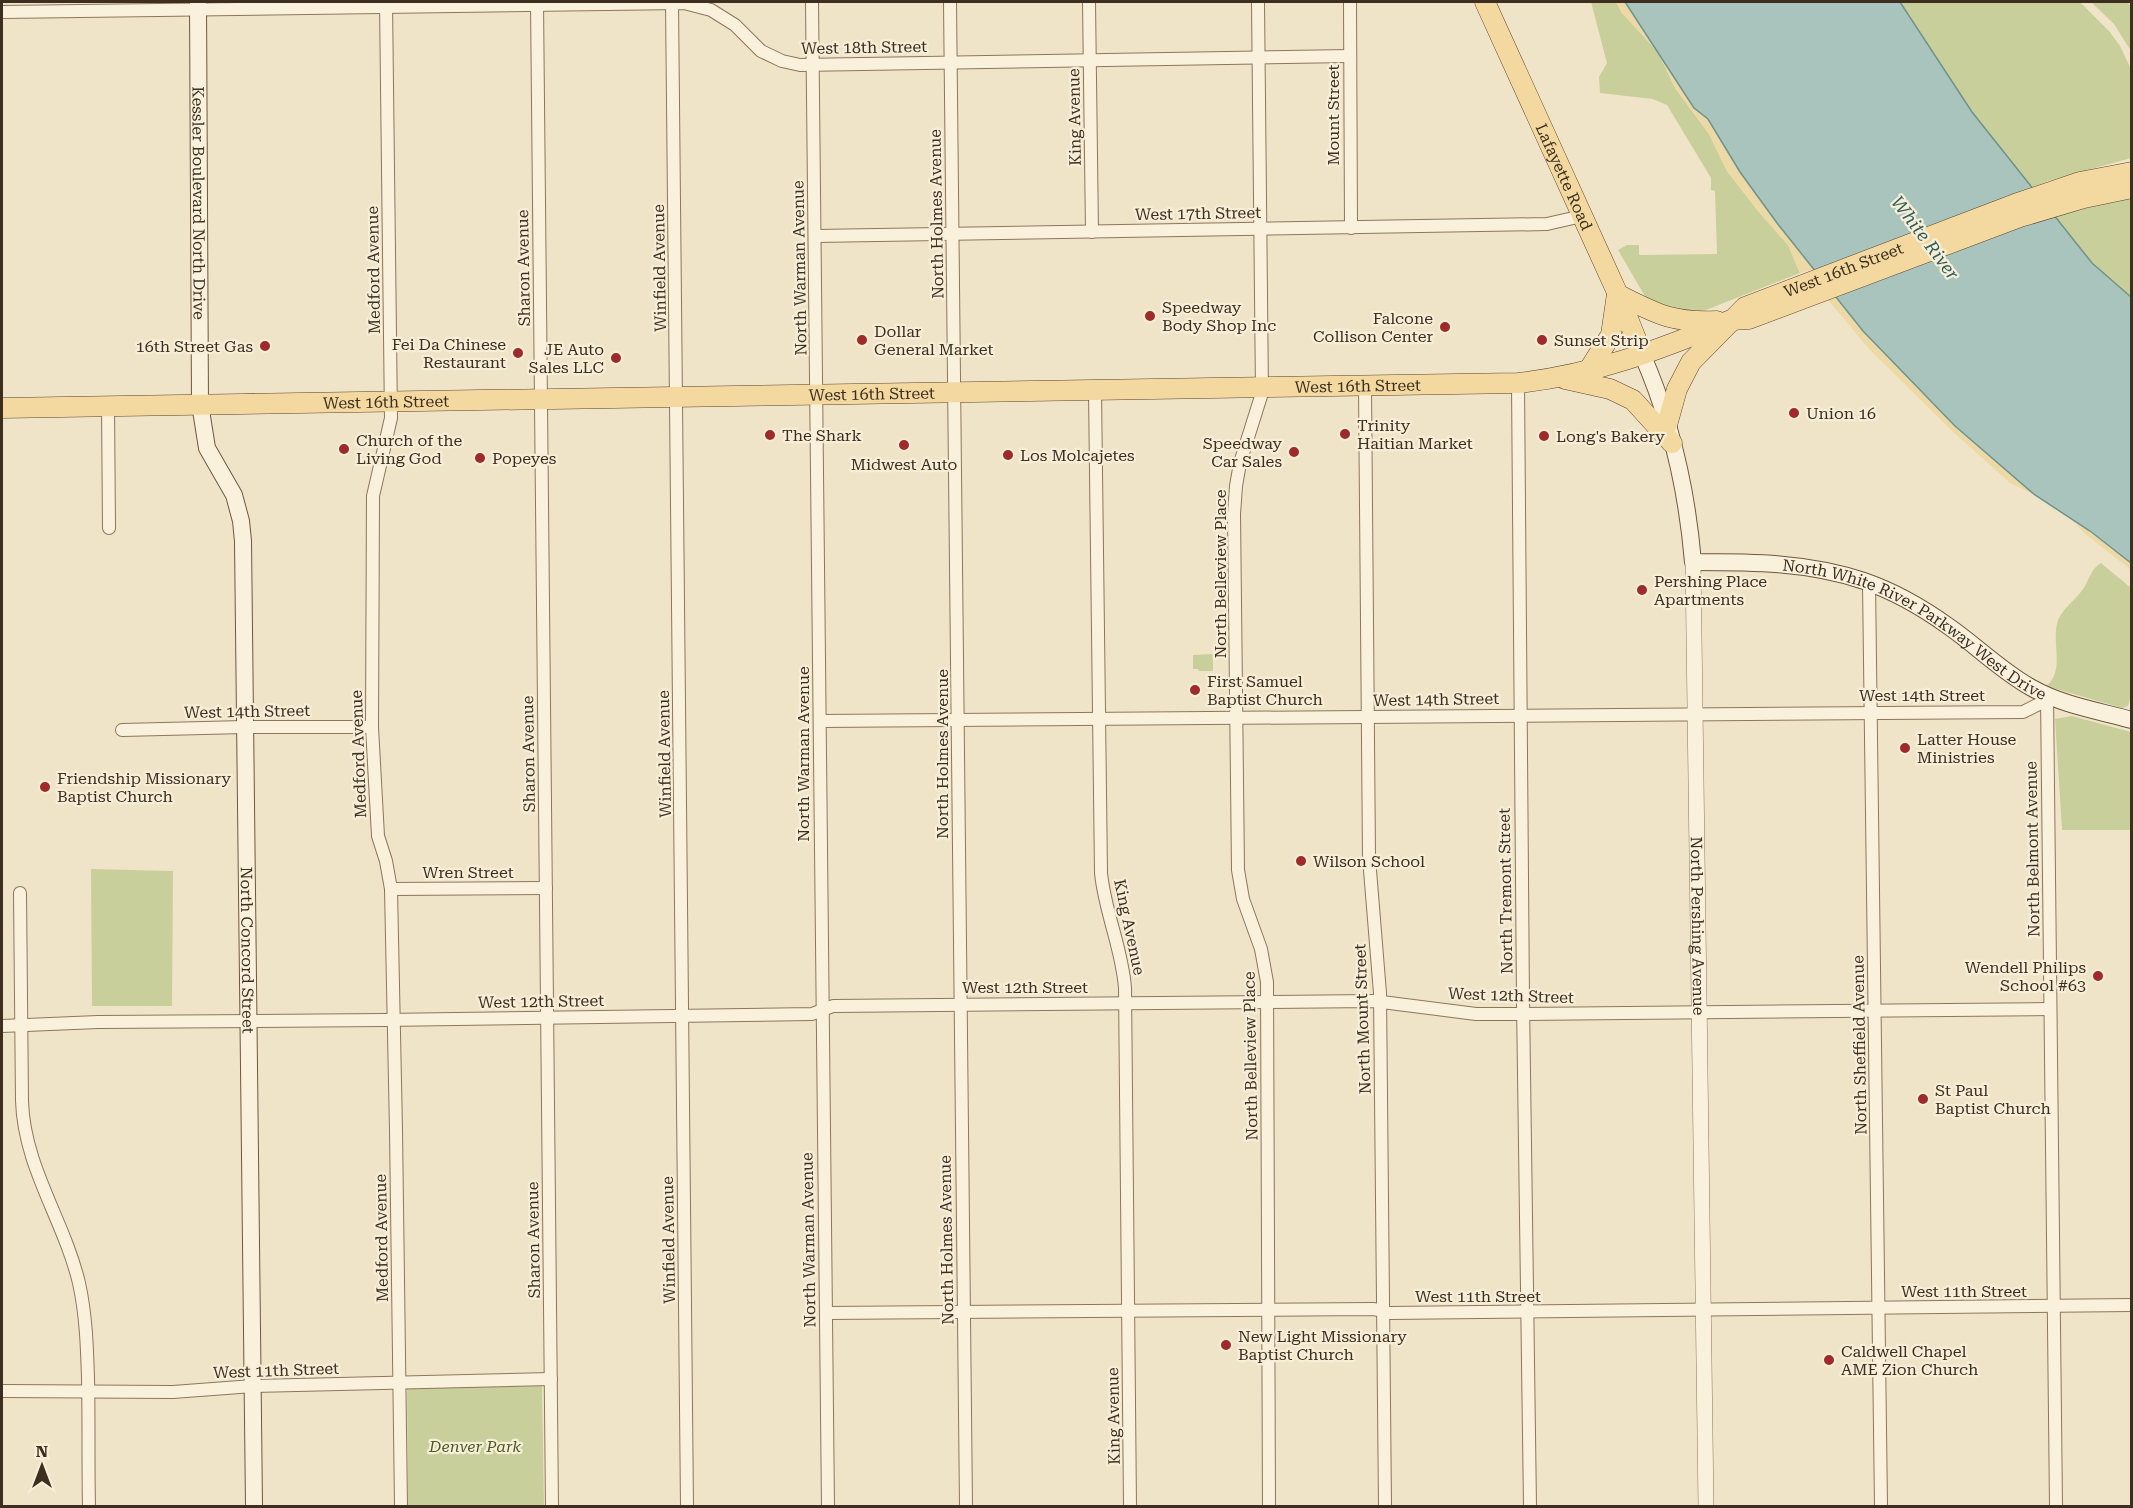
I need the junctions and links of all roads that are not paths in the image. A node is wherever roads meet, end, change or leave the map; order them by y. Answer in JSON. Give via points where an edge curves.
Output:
{"nodes":[{"id":1,"x":672,"y":2,"type":"edge"},
{"id":2,"x":812,"y":2,"type":"edge"},
{"id":3,"x":950,"y":2,"type":"edge"},
{"id":4,"x":1089,"y":2,"type":"edge"},
{"id":5,"x":1258,"y":2,"type":"edge"},
{"id":6,"x":1350,"y":2,"type":"edge"},
{"id":7,"x":1485,"y":2,"type":"edge"},
{"id":8,"x":537,"y":3,"type":"edge"},
{"id":9,"x":386,"y":4,"type":"edge"},
{"id":10,"x":198,"y":5,"type":"edge"},
{"id":11,"x":38,"y":7,"type":"edge"},
{"id":12,"x":2,"y":12,"type":"edge"},
{"id":13,"x":1349,"y":56,"type":"junction"},
{"id":14,"x":1259,"y":58,"type":"junction"},
{"id":15,"x":1089,"y":61,"type":"junction"},
{"id":16,"x":951,"y":63,"type":"junction"},
{"id":17,"x":813,"y":64,"type":"junction"},
{"id":18,"x":2132,"y":172,"type":"edge"},
{"id":19,"x":2132,"y":188,"type":"edge"},
{"id":20,"x":2082,"y":190,"type":"junction"},
{"id":21,"x":1582,"y":216,"type":"junction"},
{"id":22,"x":1261,"y":228,"type":"junction"},
{"id":23,"x":1351,"y":228,"type":"junction"},
{"id":24,"x":1092,"y":232,"type":"junction"},
{"id":25,"x":953,"y":234,"type":"junction"},
{"id":26,"x":815,"y":236,"type":"junction"},
{"id":27,"x":1617,"y":294,"type":"junction"},
{"id":28,"x":1731,"y":320,"type":"junction"},
{"id":29,"x":1642,"y":354,"type":"junction"},
{"id":30,"x":1588,"y":371,"type":"junction"},
{"id":31,"x":1559,"y":378,"type":"junction"},
{"id":32,"x":1518,"y":383,"type":"junction"},
{"id":33,"x":1365,"y":387,"type":"junction"},
{"id":34,"x":1262,"y":388,"type":"junction"},
{"id":35,"x":1095,"y":391,"type":"junction"},
{"id":36,"x":955,"y":393,"type":"junction"},
{"id":37,"x":817,"y":395,"type":"junction"},
{"id":38,"x":677,"y":398,"type":"junction"},
{"id":39,"x":541,"y":399,"type":"junction"},
{"id":40,"x":391,"y":401,"type":"junction"},
{"id":41,"x":200,"y":404,"type":"junction"},
{"id":42,"x":108,"y":406,"type":"junction"},
{"id":43,"x":2,"y":408,"type":"edge"},
{"id":44,"x":1670,"y":434,"type":"junction"},
{"id":45,"x":109,"y":528,"type":"dead end"},
{"id":46,"x":1693,"y":562,"type":"junction"},
{"id":47,"x":1869,"y":583,"type":"junction"},
{"id":48,"x":2047,"y":696,"type":"junction"},
{"id":49,"x":1871,"y":712,"type":"junction"},
{"id":50,"x":1695,"y":713,"type":"junction"},
{"id":51,"x":1520,"y":715,"type":"junction"},
{"id":52,"x":1368,"y":716,"type":"junction"},
{"id":53,"x":1237,"y":718,"type":"junction"},
{"id":54,"x":1100,"y":719,"type":"junction"},
{"id":55,"x":958,"y":720,"type":"junction"},
{"id":56,"x":2132,"y":720,"type":"edge"},
{"id":57,"x":820,"y":721,"type":"junction"},
{"id":58,"x":245,"y":727,"type":"junction"},
{"id":59,"x":372,"y":727,"type":"junction"},
{"id":60,"x":122,"y":730,"type":"dead end"},
{"id":61,"x":546,"y":888,"type":"junction"},
{"id":62,"x":391,"y":889,"type":"junction"},
{"id":63,"x":20,"y":893,"type":"dead end"},
{"id":64,"x":1267,"y":1001,"type":"junction"},
{"id":65,"x":1380,"y":1002,"type":"junction"},
{"id":66,"x":1126,"y":1003,"type":"junction"},
{"id":67,"x":961,"y":1004,"type":"junction"},
{"id":68,"x":2050,"y":1009,"type":"junction"},
{"id":69,"x":822,"y":1010,"type":"junction"},
{"id":70,"x":1875,"y":1011,"type":"junction"},
{"id":71,"x":1699,"y":1012,"type":"junction"},
{"id":72,"x":1523,"y":1014,"type":"junction"},
{"id":73,"x":683,"y":1016,"type":"junction"},
{"id":74,"x":547,"y":1018,"type":"junction"},
{"id":75,"x":393,"y":1020,"type":"junction"},
{"id":76,"x":249,"y":1021,"type":"junction"},
{"id":77,"x":2,"y":1026,"type":"edge"},
{"id":78,"x":21,"y":1026,"type":"junction"},
{"id":79,"x":2132,"y":1305,"type":"edge"},
{"id":80,"x":2054,"y":1307,"type":"junction"},
{"id":81,"x":1879,"y":1308,"type":"junction"},
{"id":82,"x":1128,"y":1310,"type":"junction"},
{"id":83,"x":1268,"y":1310,"type":"junction"},
{"id":84,"x":1383,"y":1311,"type":"junction"},
{"id":85,"x":1703,"y":1311,"type":"junction"},
{"id":86,"x":964,"y":1312,"type":"junction"},
{"id":87,"x":1528,"y":1312,"type":"junction"},
{"id":88,"x":826,"y":1313,"type":"junction"},
{"id":89,"x":551,"y":1379,"type":"junction"},
{"id":90,"x":399,"y":1382,"type":"junction"},
{"id":91,"x":253,"y":1386,"type":"junction"},
{"id":92,"x":88,"y":1390,"type":"junction"},
{"id":93,"x":2,"y":1391,"type":"edge"},
{"id":94,"x":88,"y":1506,"type":"edge"},
{"id":95,"x":254,"y":1506,"type":"edge"},
{"id":96,"x":401,"y":1506,"type":"edge"},
{"id":97,"x":552,"y":1506,"type":"edge"},
{"id":98,"x":687,"y":1506,"type":"edge"},
{"id":99,"x":828,"y":1506,"type":"edge"},
{"id":100,"x":966,"y":1506,"type":"edge"},
{"id":101,"x":1130,"y":1506,"type":"edge"},
{"id":102,"x":1269,"y":1506,"type":"edge"},
{"id":103,"x":1385,"y":1506,"type":"edge"},
{"id":104,"x":1530,"y":1506,"type":"edge"},
{"id":105,"x":1706,"y":1506,"type":"edge"},
{"id":106,"x":1881,"y":1506,"type":"edge"},
{"id":107,"x":2056,"y":1506,"type":"edge"}],
"edges":[{"from":1,"to":8,"type":"street","name":"West 18th Street"},
{"from":1,"to":17,"type":"street","name":"West 18th Street","via":[[711,9],[773,58],[796,65]]},
{"from":1,"to":38,"type":"street","name":"Winfield Avenue"},
{"from":2,"to":17,"type":"street","name":"North Warman Avenue"},
{"from":3,"to":16,"type":"street","name":"North Holmes Avenue"},
{"from":4,"to":15,"type":"street","name":"King Avenue"},
{"from":5,"to":14,"type":"street","name":"North Belleview Place"},
{"from":6,"to":13,"type":"street","name":"Mount Street"},
{"from":7,"to":21,"type":"main road","name":"Lafayette Road"},
{"from":8,"to":9,"type":"street","name":"West 18th Street"},
{"from":8,"to":39,"type":"street","name":"Sharon Avenue"},
{"from":9,"to":10,"type":"street","name":"West 18th Street"},
{"from":9,"to":40,"type":"street","name":"Medford Avenue"},
{"from":10,"to":11,"type":"street","name":"West 18th Street"},
{"from":10,"to":41,"type":"main road","name":"Kessler Boulevard North Drive"},
{"from":11,"to":12,"type":"street","name":"West 18th Street"},
{"from":13,"to":14,"type":"street","name":"West 18th Street"},
{"from":13,"to":23,"type":"street","name":"Mount Street"},
{"from":14,"to":15,"type":"street","name":"West 18th Street"},
{"from":14,"to":22,"type":"street","name":"North Belleview Place"},
{"from":15,"to":16,"type":"street","name":"West 18th Street"},
{"from":15,"to":24,"type":"street","name":"King Avenue"},
{"from":16,"to":17,"type":"street","name":"West 18th Street"},
{"from":16,"to":25,"type":"street","name":"North Holmes Avenue"},
{"from":17,"to":26,"type":"street","name":"North Warman Avenue"},
{"from":18,"to":20,"type":"main road","name":"West 16th Street"},
{"from":19,"to":20,"type":"main road","name":"West 16th Street"},
{"from":20,"to":28,"type":"main road","name":"West 16th Street","via":[[2015,204],[1767,305],[1745,307]]},
{"from":21,"to":23,"type":"street","name":"West 17th Street","via":[[1547,224]]},
{"from":21,"to":27,"type":"main road","name":"Lafayette Road"},
{"from":22,"to":23,"type":"street","name":"West 17th Street"},
{"from":22,"to":24,"type":"street","name":"West 17th Street"},
{"from":22,"to":34,"type":"street","name":"North Belleview Place"},
{"from":24,"to":25,"type":"street","name":"West 17th Street"},
{"from":25,"to":26,"type":"street","name":"West 17th Street"},
{"from":25,"to":36,"type":"street","name":"North Holmes Avenue"},
{"from":26,"to":37,"type":"street","name":"North Warman Avenue"},
{"from":27,"to":28,"type":"main road","via":[[1670,319]]},
{"from":27,"to":29,"type":"main road","name":"Lafayette Road"},
{"from":27,"to":30,"type":"main road","via":[[1611,335]]},
{"from":28,"to":29,"type":"main road","name":"West 16th Street"},
{"from":28,"to":44,"type":"main road","via":[[1691,362],[1677,389]]},
{"from":29,"to":30,"type":"main road","name":"West 16th Street"},
{"from":29,"to":44,"type":"main road","name":"North Pershing Avenue"},
{"from":30,"to":31,"type":"main road","name":"West 16th Street"},
{"from":31,"to":32,"type":"main road","name":"West 16th Street"},
{"from":31,"to":44,"type":"main road","via":[[1610,389],[1634,400]]},
{"from":32,"to":33,"type":"main road","name":"West 16th Street"},
{"from":32,"to":51,"type":"street","name":"North Tremont Street"},
{"from":33,"to":34,"type":"main road","name":"West 16th Street"},
{"from":33,"to":52,"type":"street","name":"North Mount Street"},
{"from":34,"to":35,"type":"main road","name":"West 16th Street"},
{"from":34,"to":53,"type":"street","name":"North Belleview Place","via":[[1242,454],[1235,495]]},
{"from":35,"to":36,"type":"main road","name":"West 16th Street"},
{"from":35,"to":54,"type":"street","name":"King Avenue"},
{"from":36,"to":37,"type":"main road","name":"West 16th Street"},
{"from":36,"to":55,"type":"street","name":"North Holmes Avenue"},
{"from":37,"to":38,"type":"main road","name":"West 16th Street"},
{"from":37,"to":57,"type":"street","name":"North Warman Avenue"},
{"from":38,"to":39,"type":"main road","name":"West 16th Street"},
{"from":38,"to":73,"type":"street","name":"Winfield Avenue"},
{"from":39,"to":40,"type":"main road","name":"West 16th Street"},
{"from":39,"to":61,"type":"street","name":"Sharon Avenue"},
{"from":40,"to":41,"type":"main road","name":"West 16th Street"},
{"from":40,"to":59,"type":"street","name":"Medford Avenue","via":[[390,424],[373,496]]},
{"from":41,"to":42,"type":"main road","name":"West 16th Street"},
{"from":41,"to":58,"type":"main road","name":"North Concord Street","via":[[207,448],[230,486],[241,521]]},
{"from":42,"to":43,"type":"main road","name":"West 16th Street"},
{"from":42,"to":45,"type":"street"},
{"from":44,"to":46,"type":"main road","name":"North Pershing Avenue","via":[[1684,493]]},
{"from":46,"to":47,"type":"main road","name":"North White River Parkway West Drive","via":[[1796,565]]},
{"from":46,"to":50,"type":"street","name":"North Pershing Avenue"},
{"from":47,"to":48,"type":"main road","name":"North White River Parkway West Drive","via":[[1932,615],[2014,677]]},
{"from":47,"to":49,"type":"street","name":"North Sheffield Avenue"},
{"from":48,"to":49,"type":"street","name":"West 14th Street","via":[[2041,704],[2023,712]]},
{"from":48,"to":56,"type":"main road","name":"North White River Parkway West Drive"},
{"from":48,"to":68,"type":"street","name":"North Belmont Avenue"},
{"from":49,"to":50,"type":"street","name":"West 14th Street"},
{"from":49,"to":70,"type":"street","name":"North Sheffield Avenue"},
{"from":50,"to":51,"type":"street","name":"West 14th Street"},
{"from":50,"to":71,"type":"street","name":"North Pershing Avenue"},
{"from":51,"to":52,"type":"street","name":"West 14th Street"},
{"from":51,"to":72,"type":"street","name":"North Tremont Street"},
{"from":52,"to":53,"type":"street","name":"West 14th Street"},
{"from":52,"to":65,"type":"street","name":"North Mount Street","via":[[1370,878]]},
{"from":53,"to":54,"type":"street","name":"West 14th Street"},
{"from":53,"to":64,"type":"street","name":"North Belleview Place","via":[[1238,870],[1244,903],[1264,963]]},
{"from":54,"to":55,"type":"street","name":"West 14th Street"},
{"from":54,"to":66,"type":"street","name":"King Avenue","via":[[1101,873],[1122,959]]},
{"from":55,"to":57,"type":"street","name":"West 14th Street"},
{"from":55,"to":67,"type":"street","name":"North Holmes Avenue"},
{"from":57,"to":69,"type":"street","name":"North Warman Avenue"},
{"from":58,"to":59,"type":"street","name":"West 14th Street"},
{"from":58,"to":60,"type":"street","name":"West 14th Street"},
{"from":58,"to":76,"type":"main road","name":"North Concord Street"},
{"from":59,"to":62,"type":"street","name":"Medford Avenue","via":[[378,836]]},
{"from":61,"to":62,"type":"street","name":"Wren Street"},
{"from":61,"to":74,"type":"street","name":"Sharon Avenue"},
{"from":62,"to":75,"type":"street","name":"Medford Avenue"},
{"from":63,"to":78,"type":"street"},
{"from":64,"to":65,"type":"street","name":"West 12th Street"},
{"from":64,"to":66,"type":"street","name":"West 12th Street"},
{"from":64,"to":83,"type":"street","name":"North Belleview Place"},
{"from":65,"to":72,"type":"street","name":"West 12th Street","via":[[1476,1014]]},
{"from":65,"to":84,"type":"street","name":"North Mount Street"},
{"from":66,"to":67,"type":"street","name":"West 12th Street"},
{"from":66,"to":82,"type":"street","name":"King Avenue"},
{"from":67,"to":69,"type":"street","name":"West 12th Street","via":[[833,1006]]},
{"from":67,"to":86,"type":"street","name":"North Holmes Avenue"},
{"from":68,"to":70,"type":"street","name":"West 12th Street"},
{"from":68,"to":80,"type":"street","name":"North Belmont Avenue"},
{"from":69,"to":73,"type":"street","name":"West 12th Street","via":[[812,1014]]},
{"from":69,"to":88,"type":"street","name":"North Warman Avenue"},
{"from":70,"to":71,"type":"street","name":"West 12th Street"},
{"from":70,"to":81,"type":"street","name":"North Sheffield Avenue"},
{"from":71,"to":72,"type":"street","name":"West 12th Street"},
{"from":71,"to":85,"type":"street","name":"North Pershing Avenue"},
{"from":72,"to":87,"type":"street","name":"North Tremont Street"},
{"from":73,"to":74,"type":"street","name":"West 12th Street"},
{"from":73,"to":98,"type":"street","name":"Winfield Avenue"},
{"from":74,"to":75,"type":"street","name":"West 12th Street"},
{"from":74,"to":89,"type":"street","name":"Sharon Avenue"},
{"from":75,"to":76,"type":"street","name":"West 12th Street"},
{"from":75,"to":90,"type":"street","name":"Medford Avenue"},
{"from":76,"to":78,"type":"street","name":"West 12th Street"},
{"from":76,"to":91,"type":"main road","name":"North Concord Street"},
{"from":77,"to":78,"type":"street","name":"West 12th Street"},
{"from":78,"to":92,"type":"street","via":[[23,1124],[34,1165],[79,1283],[86,1324]]},
{"from":79,"to":80,"type":"street","name":"West 11th Street"},
{"from":80,"to":81,"type":"street","name":"West 11th Street"},
{"from":80,"to":107,"type":"street","name":"North Belmont Avenue"},
{"from":81,"to":85,"type":"street","name":"West 11th Street"},
{"from":81,"to":106,"type":"street","name":"North Sheffield Avenue"},
{"from":82,"to":83,"type":"street","name":"West 11th Street"},
{"from":82,"to":86,"type":"street","name":"West 11th Street"},
{"from":82,"to":101,"type":"street","name":"King Avenue"},
{"from":83,"to":84,"type":"street","name":"West 11th Street"},
{"from":83,"to":102,"type":"street","name":"North Belleview Place"},
{"from":84,"to":87,"type":"street","name":"West 11th Street"},
{"from":84,"to":103,"type":"street","name":"North Mount Street"},
{"from":85,"to":87,"type":"street","name":"West 11th Street"},
{"from":85,"to":105,"type":"street","name":"North Pershing Avenue"},
{"from":86,"to":88,"type":"street","name":"West 11th Street"},
{"from":86,"to":100,"type":"street","name":"North Holmes Avenue"},
{"from":87,"to":104,"type":"street","name":"North Tremont Street"},
{"from":88,"to":99,"type":"street","name":"North Warman Avenue"},
{"from":89,"to":90,"type":"street","name":"West 11th Street"},
{"from":89,"to":97,"type":"street","name":"Sharon Avenue"},
{"from":90,"to":91,"type":"street","name":"West 11th Street"},
{"from":90,"to":96,"type":"street","name":"Medford Avenue"},
{"from":91,"to":92,"type":"street","name":"West 11th Street","via":[[172,1392]]},
{"from":91,"to":95,"type":"main road","name":"North Concord Street"},
{"from":92,"to":93,"type":"street","name":"West 11th Street"},
{"from":92,"to":94,"type":"street"}]}
